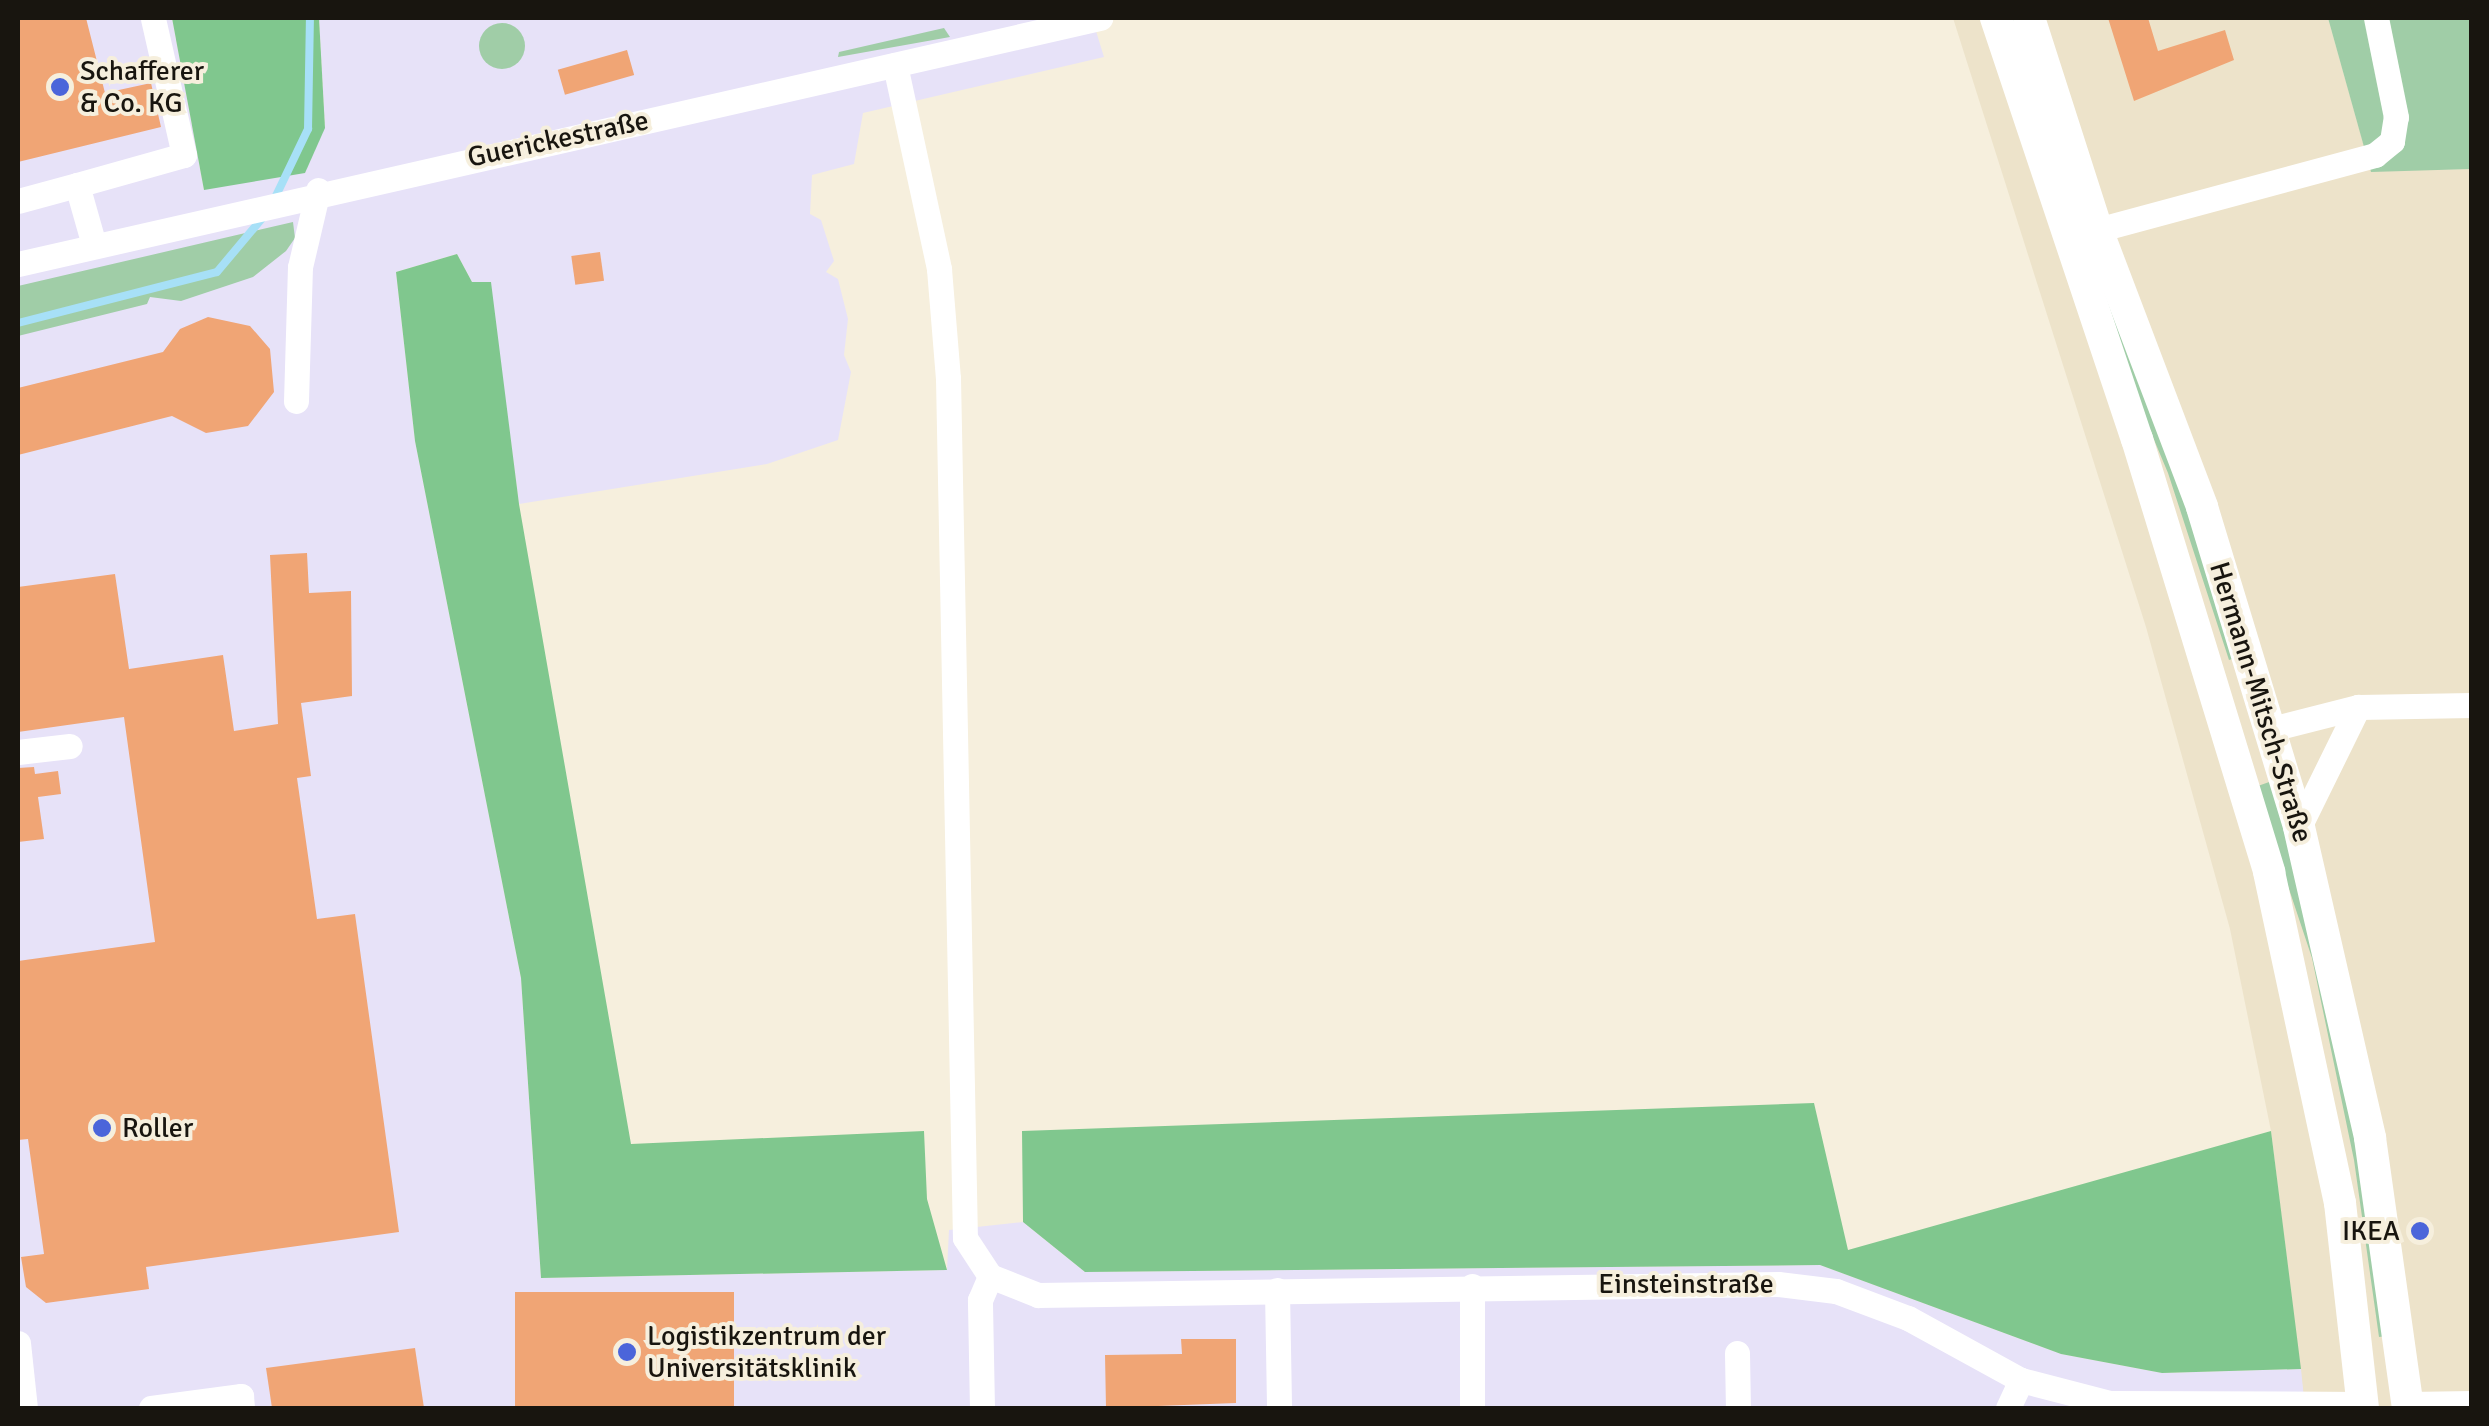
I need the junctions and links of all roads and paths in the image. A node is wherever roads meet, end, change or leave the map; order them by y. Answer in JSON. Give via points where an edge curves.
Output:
{"nodes":[{"id":1,"x":152,"y":18,"type":"edge"},
{"id":2,"x":1100,"y":18,"type":"edge"},
{"id":3,"x":1996,"y":18,"type":"edge"},
{"id":4,"x":2030,"y":18,"type":"edge"},
{"id":5,"x":2376,"y":18,"type":"edge"},
{"id":6,"x":1055,"y":22,"type":"edge"},
{"id":7,"x":896,"y":65,"type":"junction"},
{"id":8,"x":77,"y":185,"type":"junction"},
{"id":9,"x":307,"y":192,"type":"junction"},
{"id":10,"x":18,"y":202,"type":"edge"},
{"id":11,"x":2097,"y":230,"type":"junction"},
{"id":12,"x":94,"y":244,"type":"junction"},
{"id":13,"x":18,"y":264,"type":"edge"},
{"id":14,"x":296,"y":401,"type":"dead end"},
{"id":15,"x":2472,"y":705,"type":"edge"},
{"id":16,"x":2358,"y":707,"type":"junction"},
{"id":17,"x":2270,"y":730,"type":"junction"},
{"id":18,"x":2230,"y":742,"type":"junction"},
{"id":19,"x":70,"y":746,"type":"dead end"},
{"id":20,"x":18,"y":752,"type":"edge"},
{"id":21,"x":2299,"y":827,"type":"junction"},
{"id":22,"x":990,"y":1276,"type":"junction"},
{"id":23,"x":1472,"y":1286,"type":"junction"},
{"id":24,"x":1277,"y":1290,"type":"junction"},
{"id":25,"x":18,"y":1343,"type":"edge"},
{"id":26,"x":1737,"y":1353,"type":"dead end"},
{"id":27,"x":2021,"y":1380,"type":"junction"},
{"id":28,"x":2472,"y":1403,"type":"edge"},
{"id":29,"x":2363,"y":1406,"type":"edge"},
{"id":30,"x":2408,"y":1406,"type":"edge"},
{"id":31,"x":25,"y":1408,"type":"edge"},
{"id":32,"x":151,"y":1408,"type":"edge"},
{"id":33,"x":242,"y":1408,"type":"edge"},
{"id":34,"x":982,"y":1408,"type":"edge"},
{"id":35,"x":1279,"y":1408,"type":"edge"},
{"id":36,"x":1472,"y":1408,"type":"edge"},
{"id":37,"x":1738,"y":1408,"type":"edge"},
{"id":38,"x":2008,"y":1408,"type":"edge"}],
"edges":[{"from":1,"to":8,"type":"street","via":[[184,155]]},
{"from":2,"to":6,"type":"street","name":"Guerickestraße"},
{"from":3,"to":18,"type":"main road","name":"Hermann-Mitsch-Straße"},
{"from":4,"to":11,"type":"main road","name":"Hermann-Mitsch-Straße"},
{"from":5,"to":11,"type":"street","via":[[2396,117],[2392,141],[2376,155]]},
{"from":6,"to":7,"type":"street","name":"Guerickestraße"},
{"from":7,"to":9,"type":"street","name":"Guerickestraße"},
{"from":7,"to":22,"type":"street","via":[[939,269],[948,378],[966,1238]]},
{"from":8,"to":10,"type":"street"},
{"from":8,"to":12,"type":"street"},
{"from":9,"to":12,"type":"street","name":"Guerickestraße"},
{"from":9,"to":14,"type":"street"},
{"from":11,"to":17,"type":"main road","name":"Hermann-Mitsch-Straße","via":[[2170,412]]},
{"from":12,"to":13,"type":"street","name":"Guerickestraße"},
{"from":15,"to":16,"type":"street"},
{"from":16,"to":17,"type":"street"},
{"from":16,"to":21,"type":"street"},
{"from":17,"to":18,"type":"main road"},
{"from":17,"to":21,"type":"main road","name":"Hermann-Mitsch-Straße"},
{"from":18,"to":29,"type":"main road","name":"Hermann-Mitsch-Straße","via":[[2310,1044],[2340,1203]]},
{"from":19,"to":20,"type":"street"},
{"from":21,"to":30,"type":"main road","name":"Hermann-Mitsch-Straße","via":[[2367,1122]]},
{"from":22,"to":24,"type":"street","name":"Einsteinstraße","via":[[1038,1295]]},
{"from":22,"to":34,"type":"street","via":[[980,1300]]},
{"from":23,"to":24,"type":"street","name":"Einsteinstraße"},
{"from":23,"to":27,"type":"street","name":"Einsteinstraße","via":[[1719,1282],[1836,1291],[1908,1318]]},
{"from":23,"to":36,"type":"street"},
{"from":24,"to":35,"type":"street"},
{"from":25,"to":31,"type":"street"},
{"from":26,"to":37,"type":"street"},
{"from":27,"to":29,"type":"street","name":"Einsteinstraße","via":[[2110,1403]]},
{"from":27,"to":38,"type":"street"},
{"from":28,"to":30,"type":"street"},
{"from":29,"to":30,"type":"main road"},
{"from":32,"to":33,"type":"street","via":[[241,1396]]}]}
